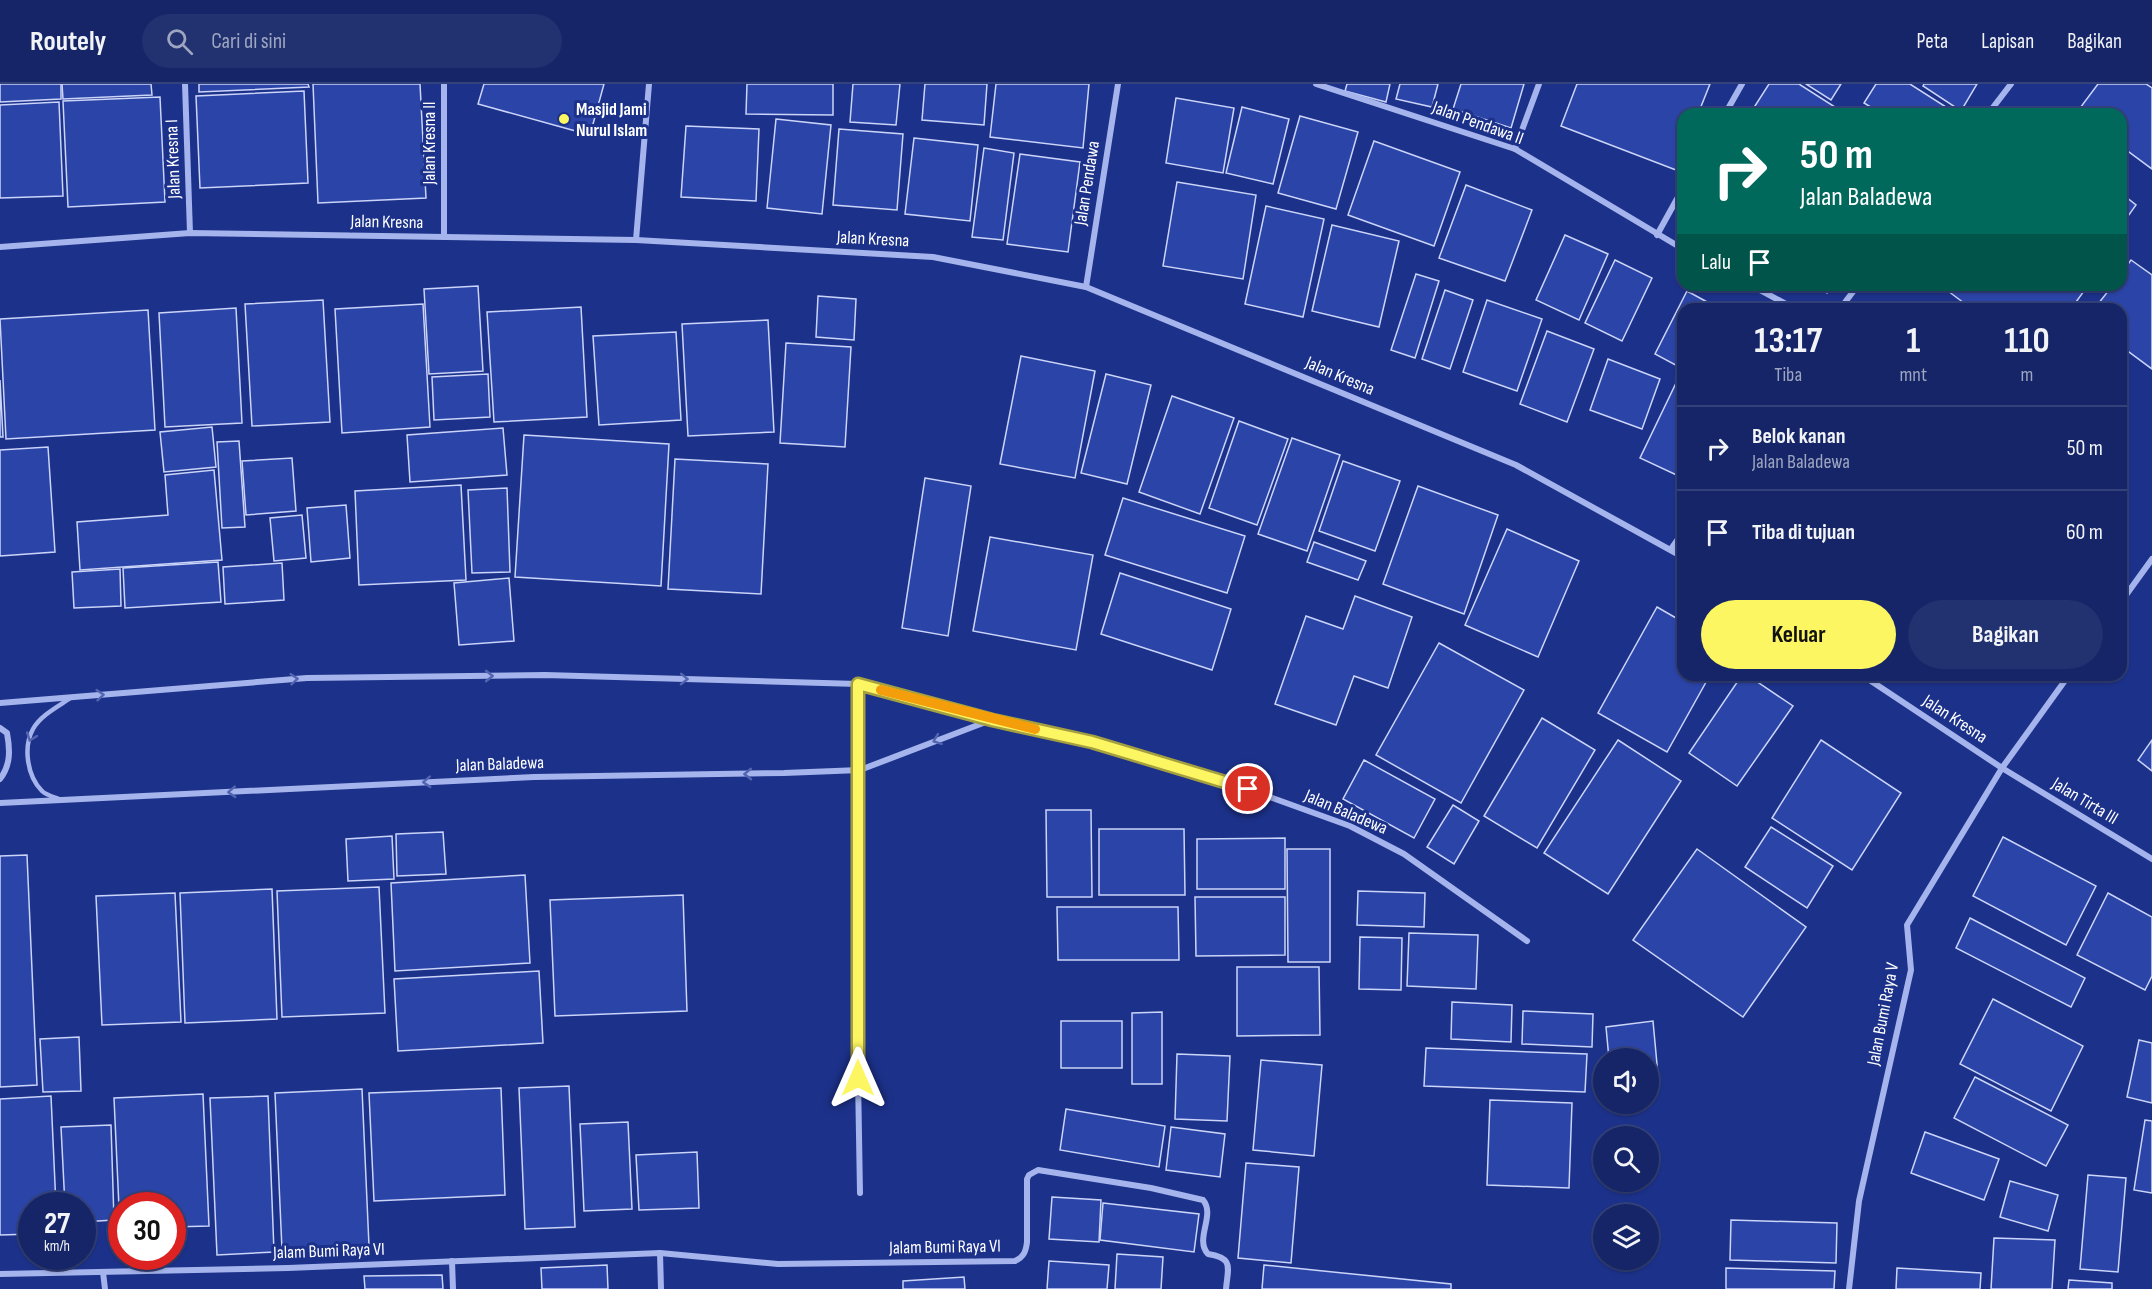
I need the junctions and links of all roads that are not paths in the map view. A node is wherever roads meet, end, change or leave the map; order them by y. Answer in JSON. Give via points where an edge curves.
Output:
{"nodes":[{"id":1,"x":185,"y":84,"type":"edge"},
{"id":2,"x":444,"y":84,"type":"edge"},
{"id":3,"x":650,"y":84,"type":"edge"},
{"id":4,"x":1118,"y":84,"type":"edge"},
{"id":5,"x":1316,"y":84,"type":"edge"},
{"id":6,"x":1539,"y":84,"type":"edge"},
{"id":7,"x":1742,"y":84,"type":"edge"},
{"id":8,"x":2011,"y":84,"type":"edge"},
{"id":9,"x":1728,"y":108,"type":"edge"},
{"id":10,"x":1993,"y":108,"type":"edge"},
{"id":11,"x":1515,"y":149,"type":"junction"},
{"id":12,"x":1677,"y":199,"type":"edge"},
{"id":13,"x":190,"y":234,"type":"junction"},
{"id":14,"x":1657,"y":235,"type":"junction"},
{"id":15,"x":444,"y":237,"type":"junction"},
{"id":16,"x":636,"y":240,"type":"junction"},
{"id":17,"x":1677,"y":246,"type":"edge"},
{"id":18,"x":0,"y":248,"type":"edge"},
{"id":19,"x":1086,"y":286,"type":"junction"},
{"id":20,"x":1761,"y":291,"type":"edge"},
{"id":21,"x":1784,"y":303,"type":"edge"},
{"id":22,"x":1677,"y":540,"type":"edge"},
{"id":23,"x":1671,"y":549,"type":"junction"},
{"id":24,"x":1677,"y":553,"type":"edge"},
{"id":25,"x":2152,"y":559,"type":"edge"},
{"id":26,"x":2127,"y":594,"type":"edge"},
{"id":27,"x":1871,"y":681,"type":"edge"},
{"id":28,"x":2065,"y":681,"type":"edge"},
{"id":29,"x":858,"y":684,"type":"junction"},
{"id":30,"x":71,"y":697,"type":"junction"},
{"id":31,"x":0,"y":703,"type":"edge"},
{"id":32,"x":992,"y":720,"type":"junction"},
{"id":33,"x":0,"y":728,"type":"edge"},
{"id":34,"x":2002,"y":768,"type":"junction"},
{"id":35,"x":860,"y":770,"type":"junction"},
{"id":36,"x":0,"y":779,"type":"edge"},
{"id":37,"x":61,"y":800,"type":"junction"},
{"id":38,"x":0,"y":803,"type":"edge"},
{"id":39,"x":2152,"y":859,"type":"edge"},
{"id":40,"x":1527,"y":941,"type":"dead end"},
{"id":41,"x":860,"y":1193,"type":"dead end"},
{"id":42,"x":660,"y":1253,"type":"junction"},
{"id":43,"x":452,"y":1261,"type":"junction"},
{"id":44,"x":103,"y":1272,"type":"junction"},
{"id":45,"x":0,"y":1274,"type":"edge"},
{"id":46,"x":105,"y":1289,"type":"edge"},
{"id":47,"x":453,"y":1289,"type":"edge"},
{"id":48,"x":661,"y":1289,"type":"edge"},
{"id":49,"x":1226,"y":1289,"type":"edge"},
{"id":50,"x":1849,"y":1289,"type":"edge"}],
"edges":[{"from":1,"to":13,"type":"street","name":"Jalan Kresna I"},
{"from":2,"to":15,"type":"street","name":"Jalan Kresna II"},
{"from":3,"to":16,"type":"street"},
{"from":4,"to":19,"type":"street","name":"Jalan Pendawa"},
{"from":5,"to":11,"type":"street","name":"Jalan Pendawa II"},
{"from":6,"to":11,"type":"street"},
{"from":7,"to":9,"type":"street"},
{"from":8,"to":10,"type":"street"},
{"from":11,"to":14,"type":"street","name":"Jalan Pendawa II"},
{"from":12,"to":14,"type":"street"},
{"from":13,"to":15,"type":"street","name":"Jalan Kresna"},
{"from":13,"to":18,"type":"street","name":"Jalan Kresna"},
{"from":14,"to":17,"type":"street","name":"Jalan Pendawa II"},
{"from":15,"to":16,"type":"street","name":"Jalan Kresna"},
{"from":16,"to":19,"type":"street","name":"Jalan Kresna","via":[[933,257]]},
{"from":19,"to":23,"type":"street","name":"Jalan Kresna","via":[[1516,465]]},
{"from":20,"to":21,"type":"street"},
{"from":22,"to":23,"type":"street"},
{"from":23,"to":24,"type":"street","name":"Jalan Kresna"},
{"from":25,"to":26,"type":"street"},
{"from":27,"to":34,"type":"street","name":"Jalan Kresna"},
{"from":28,"to":34,"type":"street","name":"Jalan Bumi Raya V"},
{"from":30,"to":29,"type":"street","name":"Jalan Baladewa","one_way":true,"via":[[307,678],[545,675]]},
{"from":29,"to":32,"type":"street","name":"Jalan Baladewa"},
{"from":29,"to":35,"type":"street"},
{"from":30,"to":31,"type":"street","name":"Jalan Baladewa"},
{"from":30,"to":37,"type":"lane","one_way":true,"via":[[33,729],[27,748],[31,772],[42,791]]},
{"from":32,"to":35,"type":"street","name":"Jalan Baladewa","one_way":true},
{"from":32,"to":40,"type":"street","name":"Jalan Baladewa","via":[[1092,742],[1228,782],[1350,826],[1404,854]]},
{"from":33,"to":36,"type":"street","via":[[7,733],[10,751],[6,772]]},
{"from":34,"to":39,"type":"street","name":"Jalan Tirta III"},
{"from":34,"to":50,"type":"street","name":"Jalan Bumi Raya V","via":[[1907,925],[1911,970],[1859,1201]]},
{"from":35,"to":37,"type":"street","name":"Jalan Baladewa","one_way":true,"via":[[534,777]]},
{"from":35,"to":41,"type":"street"},
{"from":37,"to":38,"type":"street","name":"Jalan Baladewa"},
{"from":42,"to":43,"type":"street","name":"Jalam Bumi Raya VI"},
{"from":42,"to":48,"type":"street"},
{"from":42,"to":49,"type":"street","name":"Jalam Bumi Raya VI","via":[[778,1264],[1015,1261],[1026,1251],[1026,1186],[1029,1175],[1038,1170],[1203,1200],[1203,1245],[1208,1254],[1226,1260]]},
{"from":43,"to":44,"type":"street","name":"Jalam Bumi Raya VI"},
{"from":43,"to":47,"type":"street"},
{"from":44,"to":45,"type":"street","name":"Jalam Bumi Raya VI"},
{"from":44,"to":46,"type":"street"}]}
